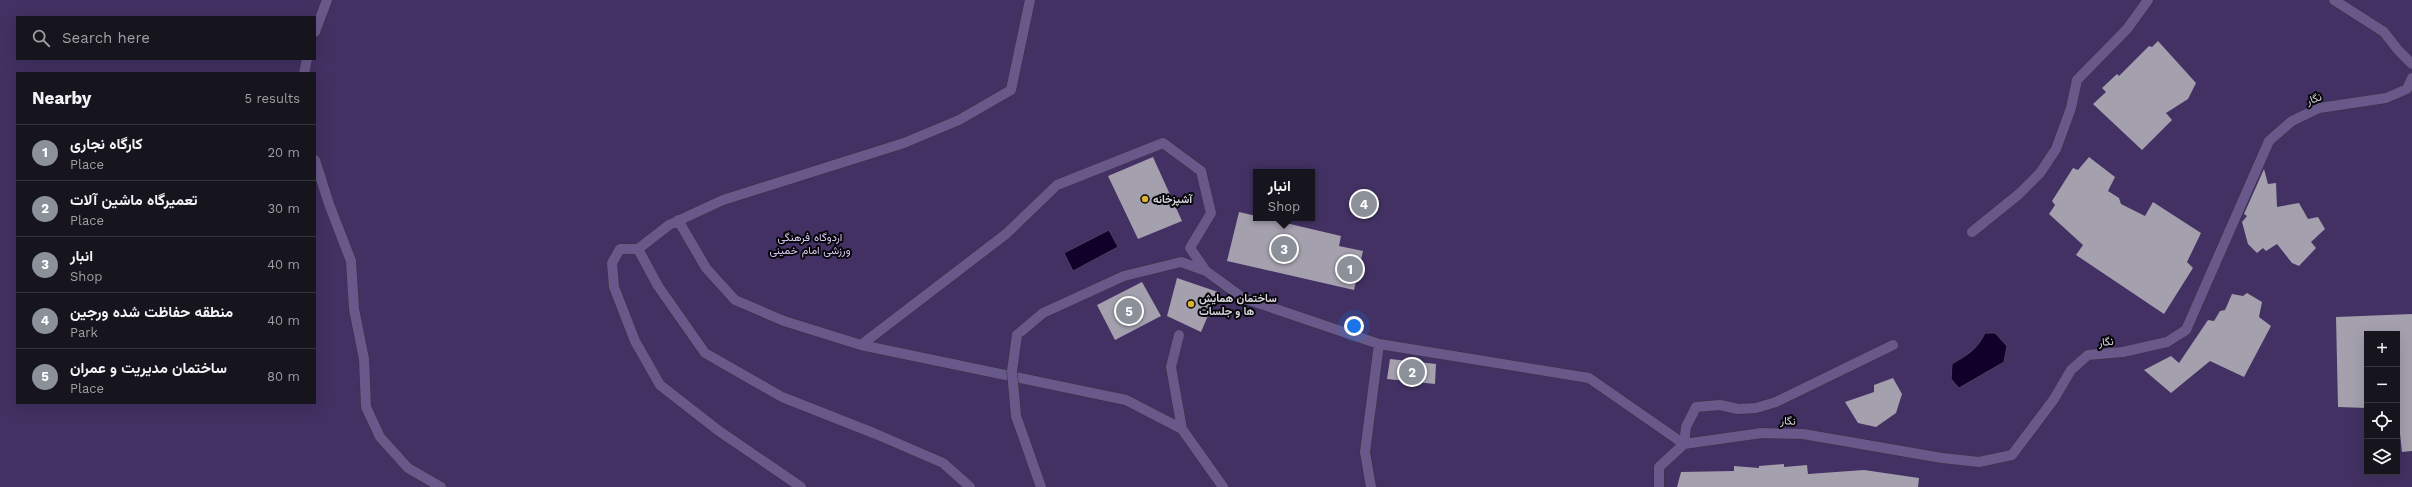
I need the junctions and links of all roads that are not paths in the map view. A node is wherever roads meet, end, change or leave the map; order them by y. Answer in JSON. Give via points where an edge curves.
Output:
{"nodes":[{"id":1,"x":327,"y":0,"type":"edge"},
{"id":2,"x":1030,"y":0,"type":"edge"},
{"id":3,"x":2148,"y":0,"type":"edge"},
{"id":4,"x":2334,"y":0,"type":"edge"},
{"id":5,"x":316,"y":29,"type":"edge"},
{"id":6,"x":307,"y":60,"type":"edge"},
{"id":7,"x":2412,"y":64,"type":"edge"},
{"id":8,"x":304,"y":72,"type":"edge"},
{"id":9,"x":2412,"y":78,"type":"edge"},
{"id":10,"x":316,"y":163,"type":"edge"},
{"id":11,"x":678,"y":220,"type":"junction"},
{"id":12,"x":1972,"y":232,"type":"dead end"},
{"id":13,"x":638,"y":249,"type":"junction"},
{"id":14,"x":1206,"y":270,"type":"junction"},
{"id":15,"x":1179,"y":335,"type":"dead end"},
{"id":16,"x":1378,"y":344,"type":"junction"},
{"id":17,"x":861,"y":345,"type":"junction"},
{"id":18,"x":1893,"y":345,"type":"dead end"},
{"id":19,"x":1182,"y":429,"type":"junction"},
{"id":20,"x":1684,"y":444,"type":"junction"},
{"id":21,"x":441,"y":487,"type":"edge"},
{"id":22,"x":801,"y":487,"type":"edge"},
{"id":23,"x":970,"y":487,"type":"edge"},
{"id":24,"x":1041,"y":487,"type":"edge"},
{"id":25,"x":1223,"y":487,"type":"edge"},
{"id":26,"x":1372,"y":487,"type":"edge"},
{"id":27,"x":1659,"y":487,"type":"edge"}],
"edges":[{"from":1,"to":5,"type":"street"},
{"from":2,"to":11,"type":"street","via":[[1011,90],[959,120],[904,143],[723,200]]},
{"from":3,"to":12,"type":"street","via":[[2127,29],[2077,80],[2071,108],[2056,149],[2040,173],[2019,194]]},
{"from":4,"to":7,"type":"street","via":[[2384,32]]},
{"from":6,"to":8,"type":"street"},
{"from":9,"to":20,"type":"street","name":"نگار","via":[[2407,89],[2386,98],[2318,108],[2292,121],[2269,141],[2186,330],[2167,342],[2123,352],[2088,355],[2071,370],[2054,400],[2012,455],[1979,462],[1803,434],[1762,433]]},
{"from":10,"to":21,"type":"street","via":[[351,261],[354,309],[364,359],[366,406],[380,437],[408,468]]},
{"from":11,"to":13,"type":"street"},
{"from":11,"to":17,"type":"street","via":[[706,268],[735,300],[784,321]]},
{"from":13,"to":22,"type":"street","via":[[620,249],[612,263],[614,287],[635,341],[660,385],[719,431]]},
{"from":13,"to":23,"type":"street","via":[[658,286],[705,353],[782,397],[943,463]]},
{"from":14,"to":16,"type":"street","via":[[1243,298]]},
{"from":14,"to":17,"type":"street","via":[[1190,248],[1211,213],[1201,171],[1163,144],[1057,185],[1006,234]]},
{"from":14,"to":24,"type":"street","bridge":true,"via":[[1181,262],[1124,276],[1043,313],[1017,335],[1012,371],[1016,416]]},
{"from":15,"to":19,"type":"street","via":[[1171,367]]},
{"from":16,"to":20,"type":"street","via":[[1589,378]]},
{"from":16,"to":26,"type":"street","via":[[1365,452]]},
{"from":17,"to":19,"type":"street","via":[[1126,400]]},
{"from":18,"to":20,"type":"street","name":"نگار","via":[[1776,402],[1756,408],[1738,409],[1720,404],[1696,407],[1686,427]]},
{"from":19,"to":25,"type":"street"},
{"from":20,"to":27,"type":"street","via":[[1659,467]]}]}
